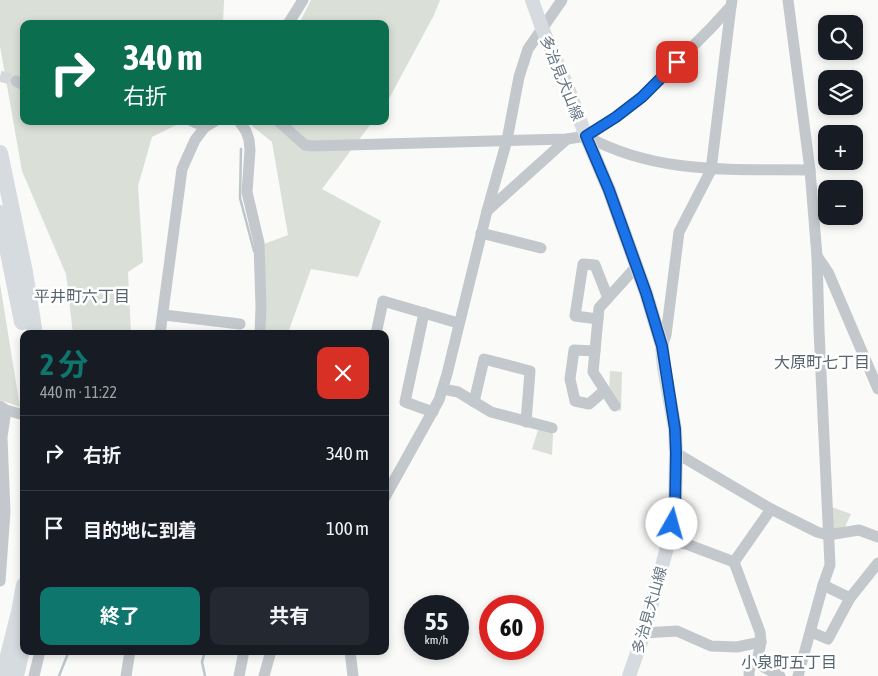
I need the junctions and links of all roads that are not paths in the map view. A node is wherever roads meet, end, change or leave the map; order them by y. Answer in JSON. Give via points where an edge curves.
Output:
{"nodes":[{"id":1,"x":303,"y":0,"type":"edge"},
{"id":2,"x":532,"y":0,"type":"edge"},
{"id":3,"x":562,"y":0,"type":"edge"},
{"id":4,"x":788,"y":0,"type":"edge"},
{"id":5,"x":732,"y":3,"type":"edge"},
{"id":6,"x":290,"y":20,"type":"edge"},
{"id":7,"x":542,"y":28,"type":"junction"},
{"id":8,"x":199,"y":125,"type":"edge"},
{"id":9,"x":209,"y":125,"type":"edge"},
{"id":10,"x":242,"y":125,"type":"edge"},
{"id":11,"x":283,"y":125,"type":"edge"},
{"id":12,"x":205,"y":128,"type":"junction"},
{"id":13,"x":586,"y":136,"type":"junction"},
{"id":14,"x":567,"y":139,"type":"junction"},
{"id":15,"x":507,"y":140,"type":"junction"},
{"id":16,"x":0,"y":153,"type":"edge"},
{"id":17,"x":711,"y":170,"type":"junction"},
{"id":18,"x":810,"y":170,"type":"junction"},
{"id":19,"x":487,"y":211,"type":"junction"},
{"id":20,"x":0,"y":213,"type":"edge"},
{"id":21,"x":481,"y":233,"type":"junction"},
{"id":22,"x":541,"y":248,"type":"dead end"},
{"id":23,"x":817,"y":256,"type":"junction"},
{"id":24,"x":636,"y":267,"type":"junction"},
{"id":25,"x":608,"y":298,"type":"junction"},
{"id":26,"x":424,"y":313,"type":"junction"},
{"id":27,"x":164,"y":315,"type":"junction"},
{"id":28,"x":598,"y":319,"type":"junction"},
{"id":29,"x":458,"y":323,"type":"junction"},
{"id":30,"x":240,"y":324,"type":"dead end"},
{"id":31,"x":23,"y":330,"type":"edge"},
{"id":32,"x":34,"y":330,"type":"edge"},
{"id":33,"x":161,"y":330,"type":"edge"},
{"id":34,"x":260,"y":330,"type":"edge"},
{"id":35,"x":377,"y":330,"type":"edge"},
{"id":36,"x":662,"y":346,"type":"junction"},
{"id":37,"x":595,"y":351,"type":"junction"},
{"id":38,"x":442,"y":388,"type":"junction"},
{"id":39,"x":878,"y":389,"type":"edge"},
{"id":40,"x":604,"y":392,"type":"junction"},
{"id":41,"x":474,"y":402,"type":"junction"},
{"id":42,"x":615,"y":406,"type":"dead end"},
{"id":43,"x":3,"y":408,"type":"edge"},
{"id":44,"x":433,"y":412,"type":"junction"},
{"id":45,"x":20,"y":413,"type":"edge"},
{"id":46,"x":526,"y":422,"type":"junction"},
{"id":47,"x":552,"y":428,"type":"dead end"},
{"id":48,"x":676,"y":453,"type":"junction"},
{"id":49,"x":389,"y":490,"type":"edge"},
{"id":50,"x":772,"y":509,"type":"junction"},
{"id":51,"x":828,"y":535,"type":"junction"},
{"id":52,"x":878,"y":537,"type":"edge"},
{"id":53,"x":669,"y":540,"type":"junction"},
{"id":54,"x":1,"y":552,"type":"edge"},
{"id":55,"x":734,"y":562,"type":"junction"},
{"id":56,"x":878,"y":563,"type":"edge"},
{"id":57,"x":0,"y":581,"type":"edge"},
{"id":58,"x":823,"y":585,"type":"junction"},
{"id":59,"x":850,"y":598,"type":"junction"},
{"id":60,"x":20,"y":607,"type":"edge"},
{"id":61,"x":811,"y":632,"type":"junction"},
{"id":62,"x":644,"y":633,"type":"junction"},
{"id":63,"x":761,"y":642,"type":"junction"},
{"id":64,"x":21,"y":655,"type":"edge"},
{"id":65,"x":39,"y":655,"type":"edge"},
{"id":66,"x":129,"y":655,"type":"edge"},
{"id":67,"x":243,"y":655,"type":"edge"},
{"id":68,"x":270,"y":655,"type":"edge"},
{"id":69,"x":350,"y":655,"type":"edge"},
{"id":70,"x":757,"y":661,"type":"junction"},
{"id":71,"x":3,"y":676,"type":"edge"},
{"id":72,"x":16,"y":676,"type":"edge"},
{"id":73,"x":34,"y":676,"type":"edge"},
{"id":74,"x":126,"y":676,"type":"edge"},
{"id":75,"x":239,"y":676,"type":"edge"},
{"id":76,"x":264,"y":676,"type":"edge"},
{"id":77,"x":352,"y":676,"type":"edge"},
{"id":78,"x":629,"y":676,"type":"edge"},
{"id":79,"x":749,"y":676,"type":"edge"},
{"id":80,"x":780,"y":676,"type":"edge"},
{"id":81,"x":798,"y":676,"type":"edge"}],
"edges":[{"from":1,"to":6,"type":"street"},
{"from":2,"to":7,"type":"main road","name":"多治見犬山線"},
{"from":3,"to":7,"type":"street"},
{"from":4,"to":18,"type":"street"},
{"from":5,"to":13,"type":"street","via":[[642,97]]},
{"from":5,"to":17,"type":"street"},
{"from":7,"to":13,"type":"main road","name":"多治見犬山線"},
{"from":7,"to":15,"type":"street","via":[[528,49],[519,77]]},
{"from":8,"to":12,"type":"street"},
{"from":9,"to":12,"type":"street"},
{"from":10,"to":34,"type":"street","via":[[250,150],[247,192],[258,243]]},
{"from":11,"to":15,"type":"street","via":[[312,146]]},
{"from":12,"to":27,"type":"street","via":[[195,140],[182,169]]},
{"from":13,"to":14,"type":"street"},
{"from":13,"to":17,"type":"street","via":[[617,151],[650,161]]},
{"from":13,"to":24,"type":"main road","name":"多治見犬山線"},
{"from":14,"to":15,"type":"street"},
{"from":14,"to":19,"type":"street"},
{"from":15,"to":19,"type":"street"},
{"from":16,"to":32,"type":"highway"},
{"from":17,"to":18,"type":"street"},
{"from":17,"to":36,"type":"street","via":[[678,232],[666,336]]},
{"from":18,"to":23,"type":"street"},
{"from":19,"to":21,"type":"street"},
{"from":20,"to":31,"type":"highway"},
{"from":21,"to":22,"type":"street"},
{"from":21,"to":29,"type":"street"},
{"from":23,"to":39,"type":"street","via":[[828,272]]},
{"from":23,"to":51,"type":"street"},
{"from":24,"to":25,"type":"street"},
{"from":24,"to":36,"type":"main road","name":"多治見犬山線"},
{"from":25,"to":28,"type":"street","via":[[599,308]]},
{"from":25,"to":28,"type":"street","via":[[595,266],[582,264],[575,316]]},
{"from":26,"to":29,"type":"street"},
{"from":26,"to":35,"type":"street","via":[[383,301]]},
{"from":26,"to":44,"type":"street","via":[[404,402]]},
{"from":27,"to":30,"type":"street"},
{"from":27,"to":33,"type":"street"},
{"from":28,"to":37,"type":"street"},
{"from":29,"to":38,"type":"street"},
{"from":36,"to":48,"type":"main road","name":"多治見犬山線"},
{"from":37,"to":40,"type":"street","via":[[593,372]]},
{"from":37,"to":40,"type":"street","via":[[574,350],[570,379],[575,401],[589,404]]},
{"from":38,"to":41,"type":"street","via":[[458,392]]},
{"from":38,"to":44,"type":"street"},
{"from":40,"to":42,"type":"street"},
{"from":41,"to":46,"type":"street","via":[[491,412]]},
{"from":41,"to":46,"type":"street","via":[[484,359],[530,371]]},
{"from":43,"to":45,"type":"street"},
{"from":43,"to":54,"type":"street","via":[[6,512]]},
{"from":44,"to":49,"type":"street"},
{"from":46,"to":47,"type":"street"},
{"from":48,"to":50,"type":"street"},
{"from":48,"to":53,"type":"main road","name":"多治見犬山線","via":[[675,508]]},
{"from":50,"to":51,"type":"street"},
{"from":50,"to":55,"type":"street"},
{"from":51,"to":52,"type":"street","via":[[859,530]]},
{"from":51,"to":58,"type":"street","via":[[830,565]]},
{"from":53,"to":55,"type":"street"},
{"from":53,"to":62,"type":"main road","name":"多治見犬山線"},
{"from":54,"to":57,"type":"street"},
{"from":55,"to":63,"type":"street"},
{"from":56,"to":59,"type":"street"},
{"from":58,"to":59,"type":"street"},
{"from":58,"to":61,"type":"street"},
{"from":59,"to":61,"type":"street","via":[[828,639]]},
{"from":60,"to":71,"type":"highway"},
{"from":61,"to":81,"type":"street"},
{"from":62,"to":63,"type":"street","via":[[676,631],[711,646],[736,647]]},
{"from":62,"to":78,"type":"main road","name":"多治見犬山線"},
{"from":63,"to":70,"type":"street"},
{"from":64,"to":72,"type":"highway"},
{"from":65,"to":73,"type":"street"},
{"from":66,"to":74,"type":"street"},
{"from":67,"to":75,"type":"street"},
{"from":68,"to":76,"type":"street"},
{"from":69,"to":77,"type":"street"},
{"from":70,"to":79,"type":"street","via":[[749,669]]},
{"from":70,"to":80,"type":"street"}]}
